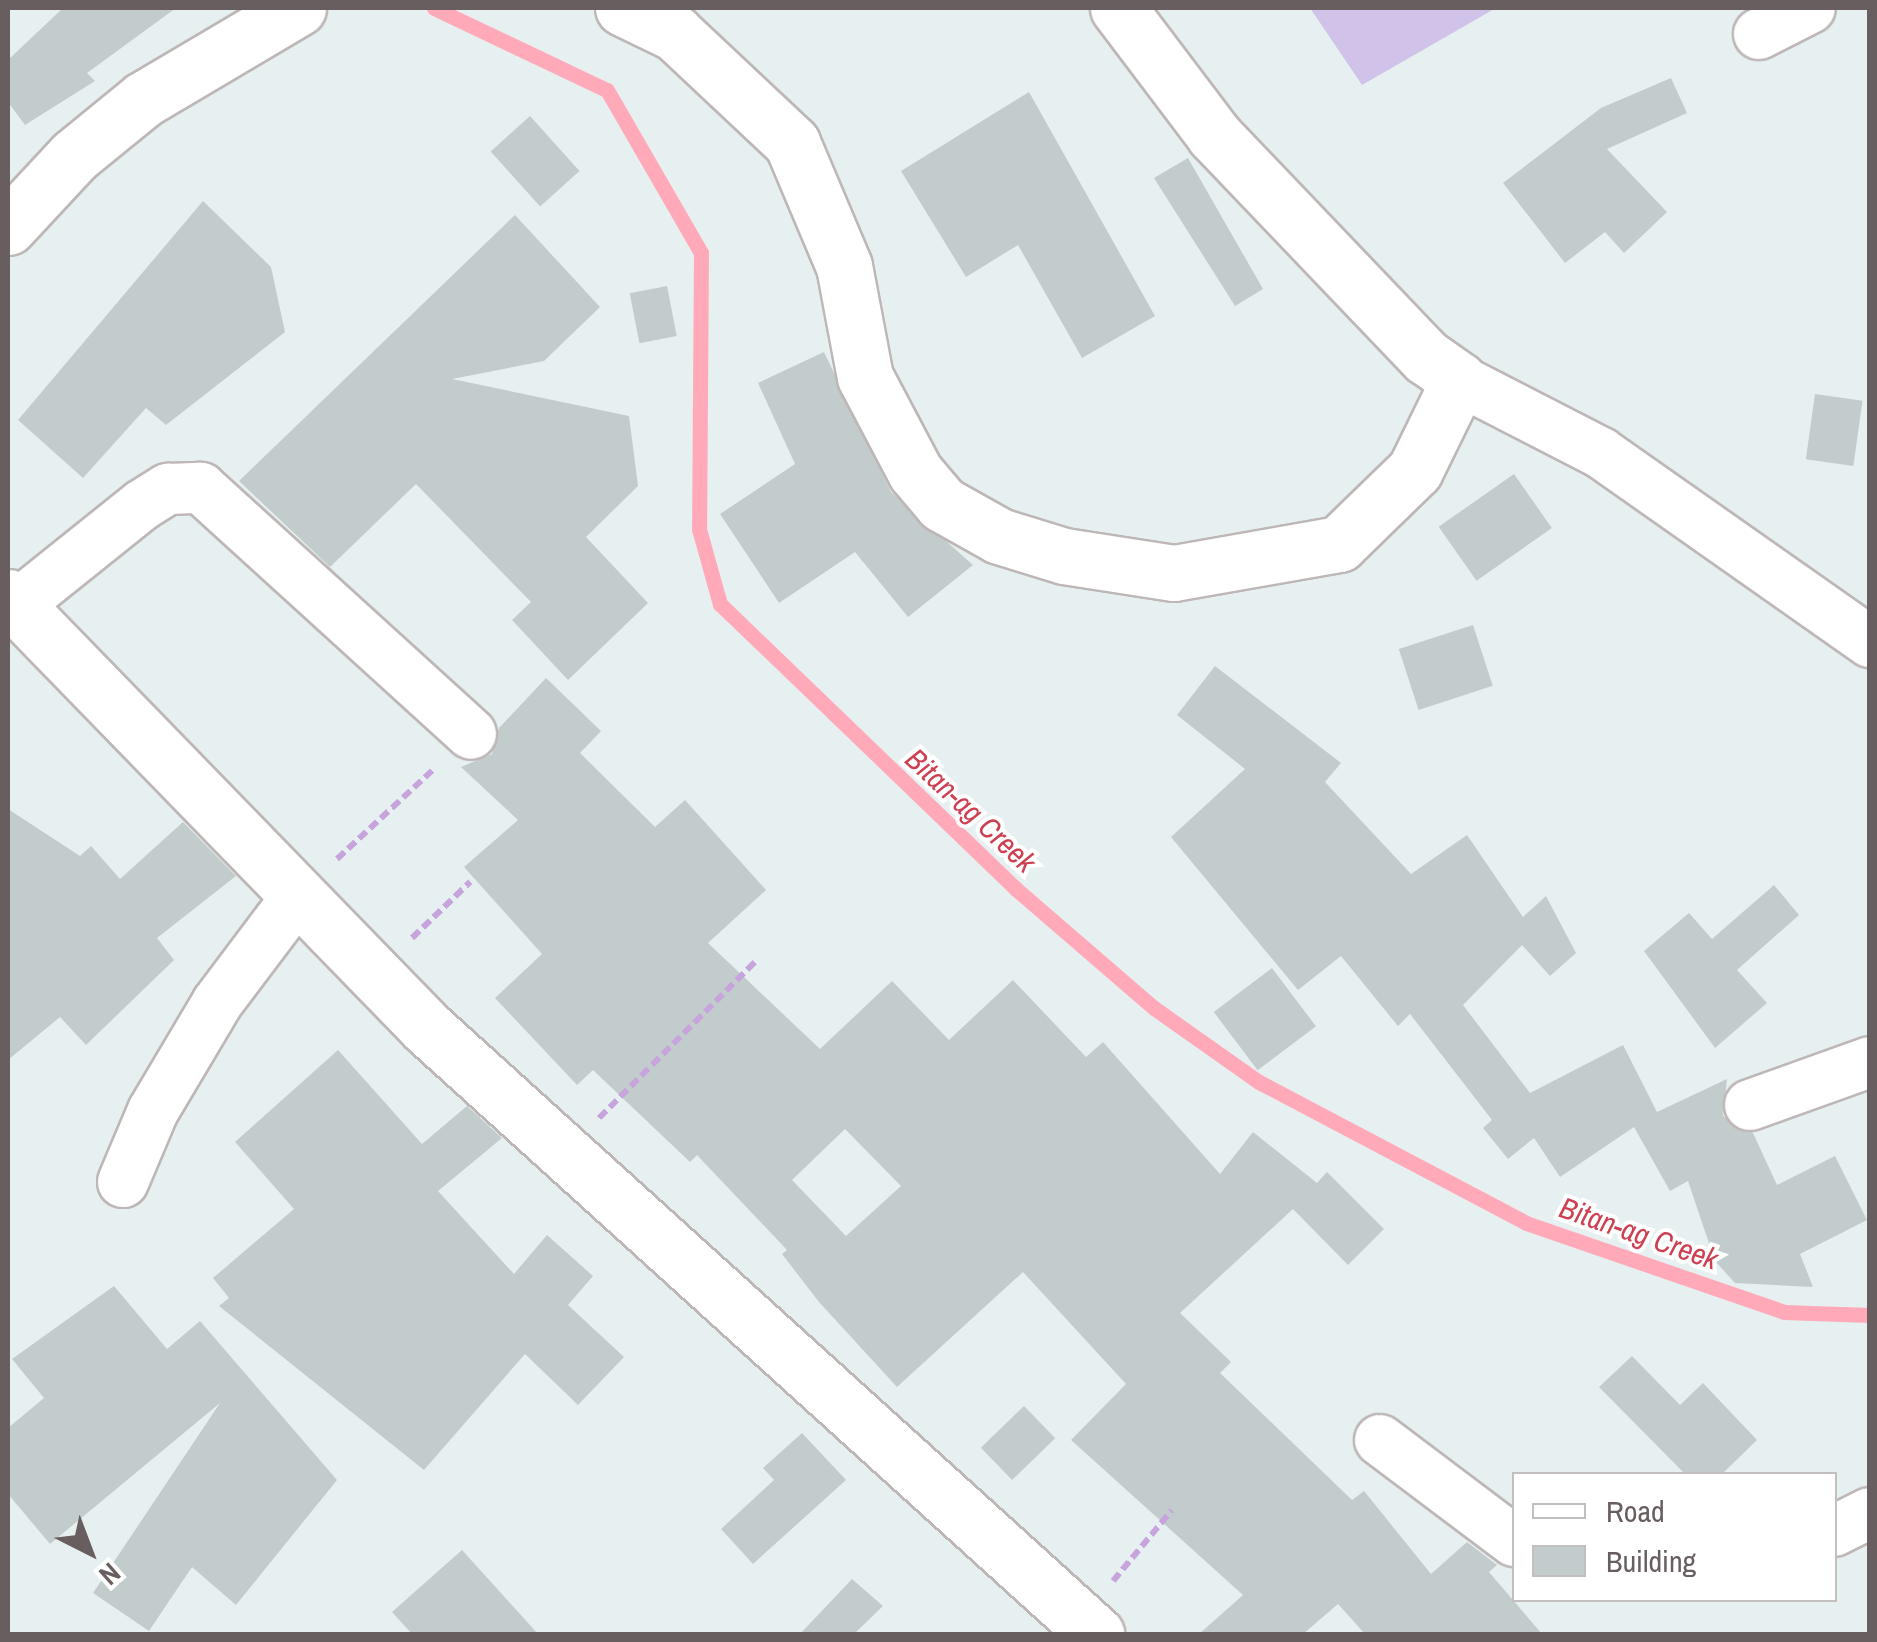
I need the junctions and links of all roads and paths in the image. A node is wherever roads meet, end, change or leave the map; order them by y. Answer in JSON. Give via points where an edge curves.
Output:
{"nodes":[{"id":1,"x":296,"y":8,"type":"edge"},
{"id":2,"x":623,"y":8,"type":"edge"},
{"id":3,"x":1118,"y":8,"type":"edge"},
{"id":4,"x":1810,"y":8,"type":"edge"},
{"id":5,"x":1759,"y":34,"type":"dead end"},
{"id":6,"x":8,"y":227,"type":"edge"},
{"id":7,"x":1459,"y":380,"type":"junction"},
{"id":8,"x":12,"y":602,"type":"edge"},
{"id":9,"x":1870,"y":642,"type":"edge"},
{"id":10,"x":472,"y":734,"type":"joint"},
{"id":11,"x":470,"y":882,"type":"dead end"},
{"id":12,"x":296,"y":898,"type":"junction"},
{"id":13,"x":755,"y":962,"type":"dead end"},
{"id":14,"x":375,"y":974,"type":"junction"},
{"id":15,"x":1870,"y":1062,"type":"edge"},
{"id":16,"x":1750,"y":1104,"type":"dead end"},
{"id":17,"x":566,"y":1151,"type":"junction"},
{"id":18,"x":123,"y":1182,"type":"dead end"},
{"id":19,"x":1380,"y":1440,"type":"dead end"},
{"id":20,"x":1172,"y":1510,"type":"dead end"},
{"id":21,"x":1870,"y":1513,"type":"edge"},
{"id":22,"x":1837,"y":1530,"type":"edge"},
{"id":23,"x":1512,"y":1539,"type":"edge"},
{"id":24,"x":1088,"y":1628,"type":"edge"}],
"edges":[{"from":1,"to":6,"type":"main road","via":[[144,100],[74,156]]},
{"from":2,"to":7,"type":"main road","via":[[675,33],[792,143],[844,266],[865,377],[902,448],[942,504],[999,536],[1174,572],[1338,544],[1415,470]]},
{"from":3,"to":7,"type":"main road","via":[[1214,134],[1426,357]]},
{"from":4,"to":5,"type":"street"},
{"from":7,"to":9,"type":"street","via":[[1600,453]]},
{"from":8,"to":10,"type":"street","via":[[142,505],[184,484],[201,488]]},
{"from":8,"to":12,"type":"main road"},
{"from":10,"to":12,"type":"path"},
{"from":11,"to":14,"type":"path"},
{"from":12,"to":14,"type":"main road"},
{"from":12,"to":18,"type":"street","via":[[217,1003],[153,1111]]},
{"from":13,"to":17,"type":"path"},
{"from":14,"to":17,"type":"main road"},
{"from":15,"to":16,"type":"street"},
{"from":17,"to":24,"type":"main road"},
{"from":19,"to":23,"type":"street"},
{"from":20,"to":24,"type":"path"},
{"from":21,"to":22,"type":"street"}]}
